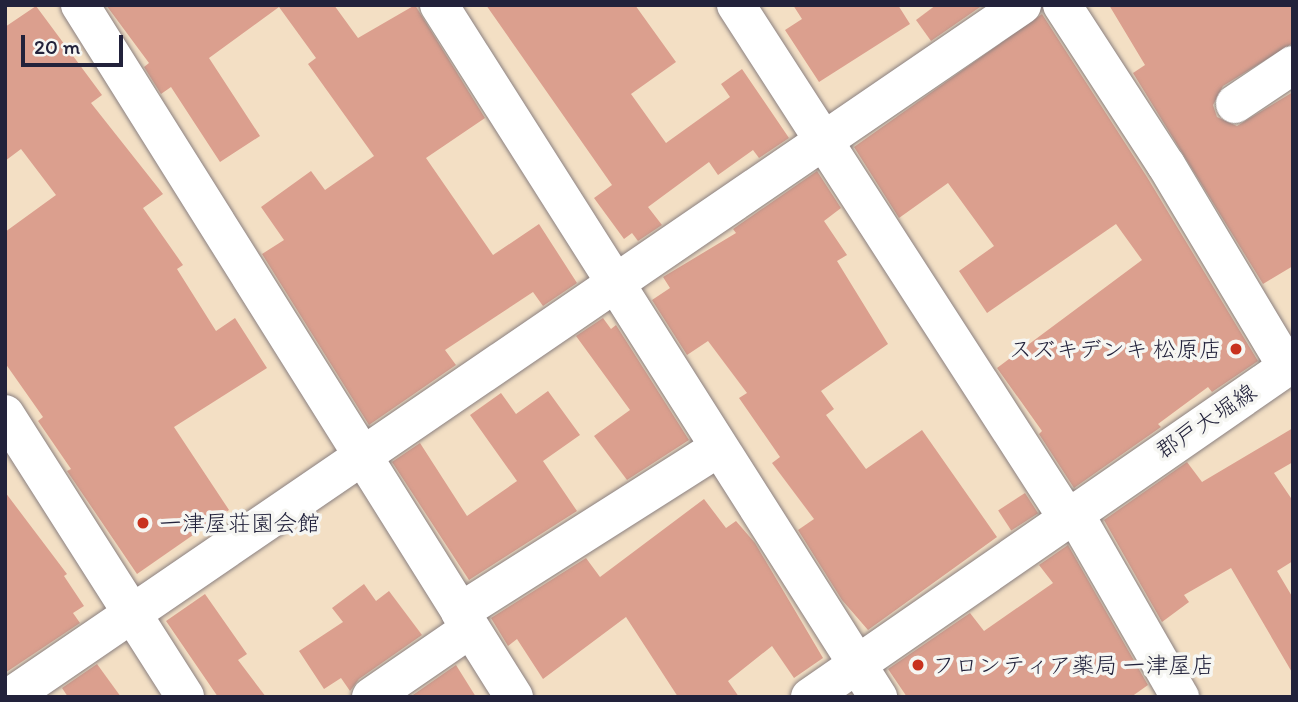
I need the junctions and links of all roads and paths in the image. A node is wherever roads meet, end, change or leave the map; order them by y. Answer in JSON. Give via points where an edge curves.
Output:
{"nodes":[{"id":1,"x":80,"y":5,"type":"edge"},
{"id":2,"x":439,"y":5,"type":"edge"},
{"id":3,"x":736,"y":5,"type":"edge"},
{"id":4,"x":1022,"y":5,"type":"edge"},
{"id":5,"x":1062,"y":5,"type":"edge"},
{"id":6,"x":1293,"y":65,"type":"edge"},
{"id":7,"x":1235,"y":104,"type":"dead end"},
{"id":8,"x":823,"y":140,"type":"junction"},
{"id":9,"x":618,"y":285,"type":"junction"},
{"id":10,"x":1291,"y":368,"type":"edge"},
{"id":11,"x":5,"y":414,"type":"edge"},
{"id":12,"x":718,"y":448,"type":"junction"},
{"id":13,"x":363,"y":456,"type":"junction"},
{"id":14,"x":1070,"y":514,"type":"junction"},
{"id":15,"x":135,"y":612,"type":"junction"},
{"id":16,"x":465,"y":620,"type":"junction"},
{"id":17,"x":867,"y":681,"type":"edge"},
{"id":18,"x":10,"y":697,"type":"edge"},
{"id":19,"x":185,"y":697,"type":"edge"},
{"id":20,"x":370,"y":697,"type":"edge"},
{"id":21,"x":514,"y":697,"type":"edge"},
{"id":22,"x":810,"y":697,"type":"edge"},
{"id":23,"x":1180,"y":697,"type":"edge"}],
"edges":[{"from":1,"to":13,"type":"street"},
{"from":2,"to":9,"type":"street"},
{"from":3,"to":8,"type":"street"},
{"from":4,"to":8,"type":"street"},
{"from":5,"to":10,"type":"street","name":"郡戸大堀線"},
{"from":6,"to":7,"type":"street"},
{"from":8,"to":9,"type":"street"},
{"from":8,"to":14,"type":"street"},
{"from":9,"to":12,"type":"street"},
{"from":9,"to":13,"type":"street"},
{"from":10,"to":14,"type":"street","name":"郡戸大堀線"},
{"from":11,"to":15,"type":"street"},
{"from":12,"to":16,"type":"street"},
{"from":12,"to":17,"type":"street"},
{"from":13,"to":15,"type":"street"},
{"from":13,"to":16,"type":"street"},
{"from":14,"to":17,"type":"street","name":"郡戸大堀線"},
{"from":14,"to":23,"type":"street"},
{"from":15,"to":18,"type":"street"},
{"from":15,"to":19,"type":"street"},
{"from":16,"to":20,"type":"street"},
{"from":16,"to":21,"type":"street"},
{"from":17,"to":22,"type":"street","name":"郡戸大堀線"}]}
